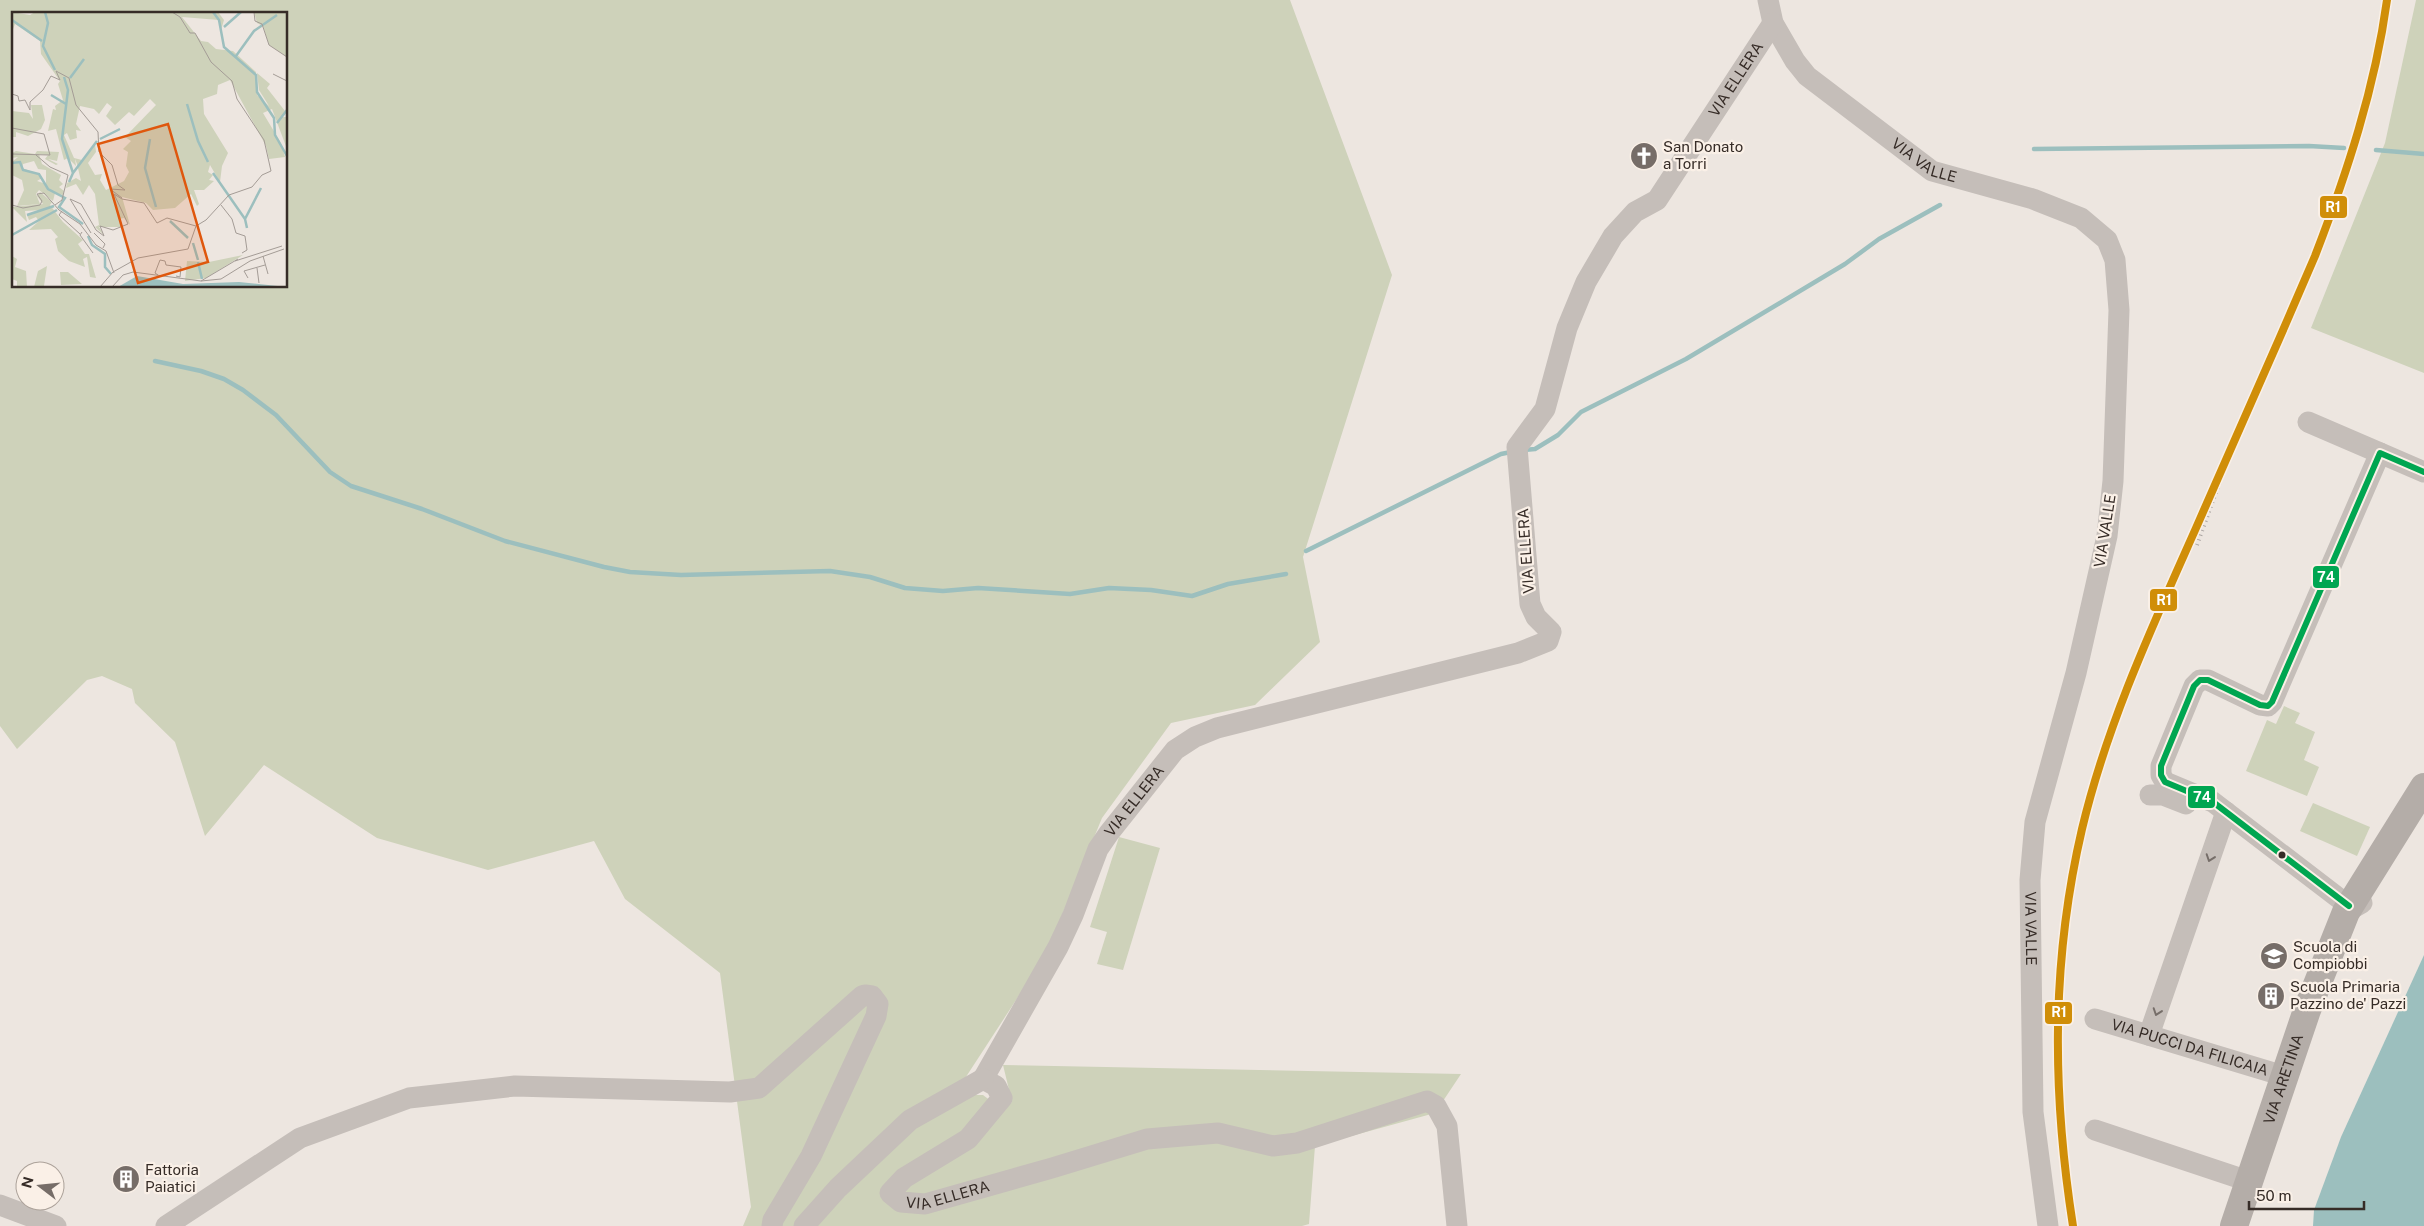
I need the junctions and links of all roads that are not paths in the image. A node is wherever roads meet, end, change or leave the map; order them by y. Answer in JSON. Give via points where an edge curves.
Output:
{"nodes":[{"id":1,"x":1768,"y":0,"type":"edge"},
{"id":2,"x":1772,"y":23,"type":"junction"},
{"id":3,"x":2308,"y":422,"type":"dead end"},
{"id":4,"x":2380,"y":453,"type":"junction"},
{"id":5,"x":2424,"y":472,"type":"edge"},
{"id":6,"x":2424,"y":787,"type":"edge"},
{"id":7,"x":2150,"y":795,"type":"dead end"},
{"id":8,"x":2424,"y":810,"type":"edge"},
{"id":9,"x":2225,"y":816,"type":"junction"},
{"id":10,"x":2349,"y":906,"type":"junction"},
{"id":11,"x":2095,"y":1019,"type":"dead end"},
{"id":12,"x":2149,"y":1035,"type":"junction"},
{"id":13,"x":2284,"y":1076,"type":"junction"},
{"id":14,"x":983,"y":1079,"type":"junction"},
{"id":15,"x":2095,"y":1130,"type":"dead end"},
{"id":16,"x":2248,"y":1181,"type":"junction"},
{"id":17,"x":0,"y":1205,"type":"edge"},
{"id":18,"x":56,"y":1226,"type":"edge"},
{"id":19,"x":166,"y":1226,"type":"edge"},
{"id":20,"x":772,"y":1226,"type":"edge"},
{"id":21,"x":804,"y":1226,"type":"edge"},
{"id":22,"x":1457,"y":1226,"type":"edge"},
{"id":23,"x":2048,"y":1226,"type":"edge"},
{"id":24,"x":2234,"y":1226,"type":"edge"}],
"edges":[{"from":1,"to":2,"type":"street"},
{"from":2,"to":14,"type":"street","name":"VIA ELLERA","via":[[1657,200],[1636,212],[1613,236],[1586,282],[1567,328],[1544,409],[1518,454],[1530,604],[1536,618],[1551,632],[1548,641],[1518,653],[1216,728],[1175,750],[1098,849],[1058,947]]},
{"from":2,"to":23,"type":"street","name":"VIA VALLE","via":[[1807,76],[1932,171],[2032,199],[2081,218],[2107,240],[2115,260],[2119,310],[2113,481],[2107,536],[2076,673],[2035,822],[2030,880],[2033,1112]]},
{"from":3,"to":4,"type":"street"},
{"from":4,"to":5,"type":"street"},
{"from":4,"to":9,"type":"street","via":[[2276,694],[2259,695],[2257,704],[2208,680],[2200,680],[2194,686],[2161,766],[2161,775],[2165,782],[2213,802]]},
{"from":6,"to":10,"type":"main road","name":"VIA ARETINA"},
{"from":7,"to":9,"type":"street","via":[[2163,796]]},
{"from":8,"to":10,"type":"street","via":[[2362,903]]},
{"from":9,"to":10,"type":"street"},
{"from":9,"to":12,"type":"street","one_way":true},
{"from":10,"to":13,"type":"main road","name":"VIA ARETINA","via":[[2332,943]]},
{"from":11,"to":12,"type":"street","name":"VIA PUCCI DA FILICAIA"},
{"from":12,"to":13,"type":"street","name":"VIA PUCCI DA FILICAIA"},
{"from":13,"to":16,"type":"main road","name":"VIA ARETINA"},
{"from":14,"to":21,"type":"street","via":[[910,1120],[838,1188]]},
{"from":14,"to":22,"type":"street","name":"VIA ELLERA","via":[[996,1086],[1002,1098],[968,1139],[904,1178],[890,1192],[900,1202],[925,1204],[1147,1139],[1218,1133],[1273,1146],[1297,1143],[1427,1101],[1436,1106],[1447,1126]]},
{"from":15,"to":16,"type":"street"},
{"from":16,"to":24,"type":"main road","name":"VIA ARETINA"},
{"from":17,"to":18,"type":"street"},
{"from":19,"to":20,"type":"street","via":[[300,1138],[409,1098],[515,1086],[730,1092],[760,1088],[862,996],[872,996],[878,1004],[876,1016],[811,1156]]}]}
